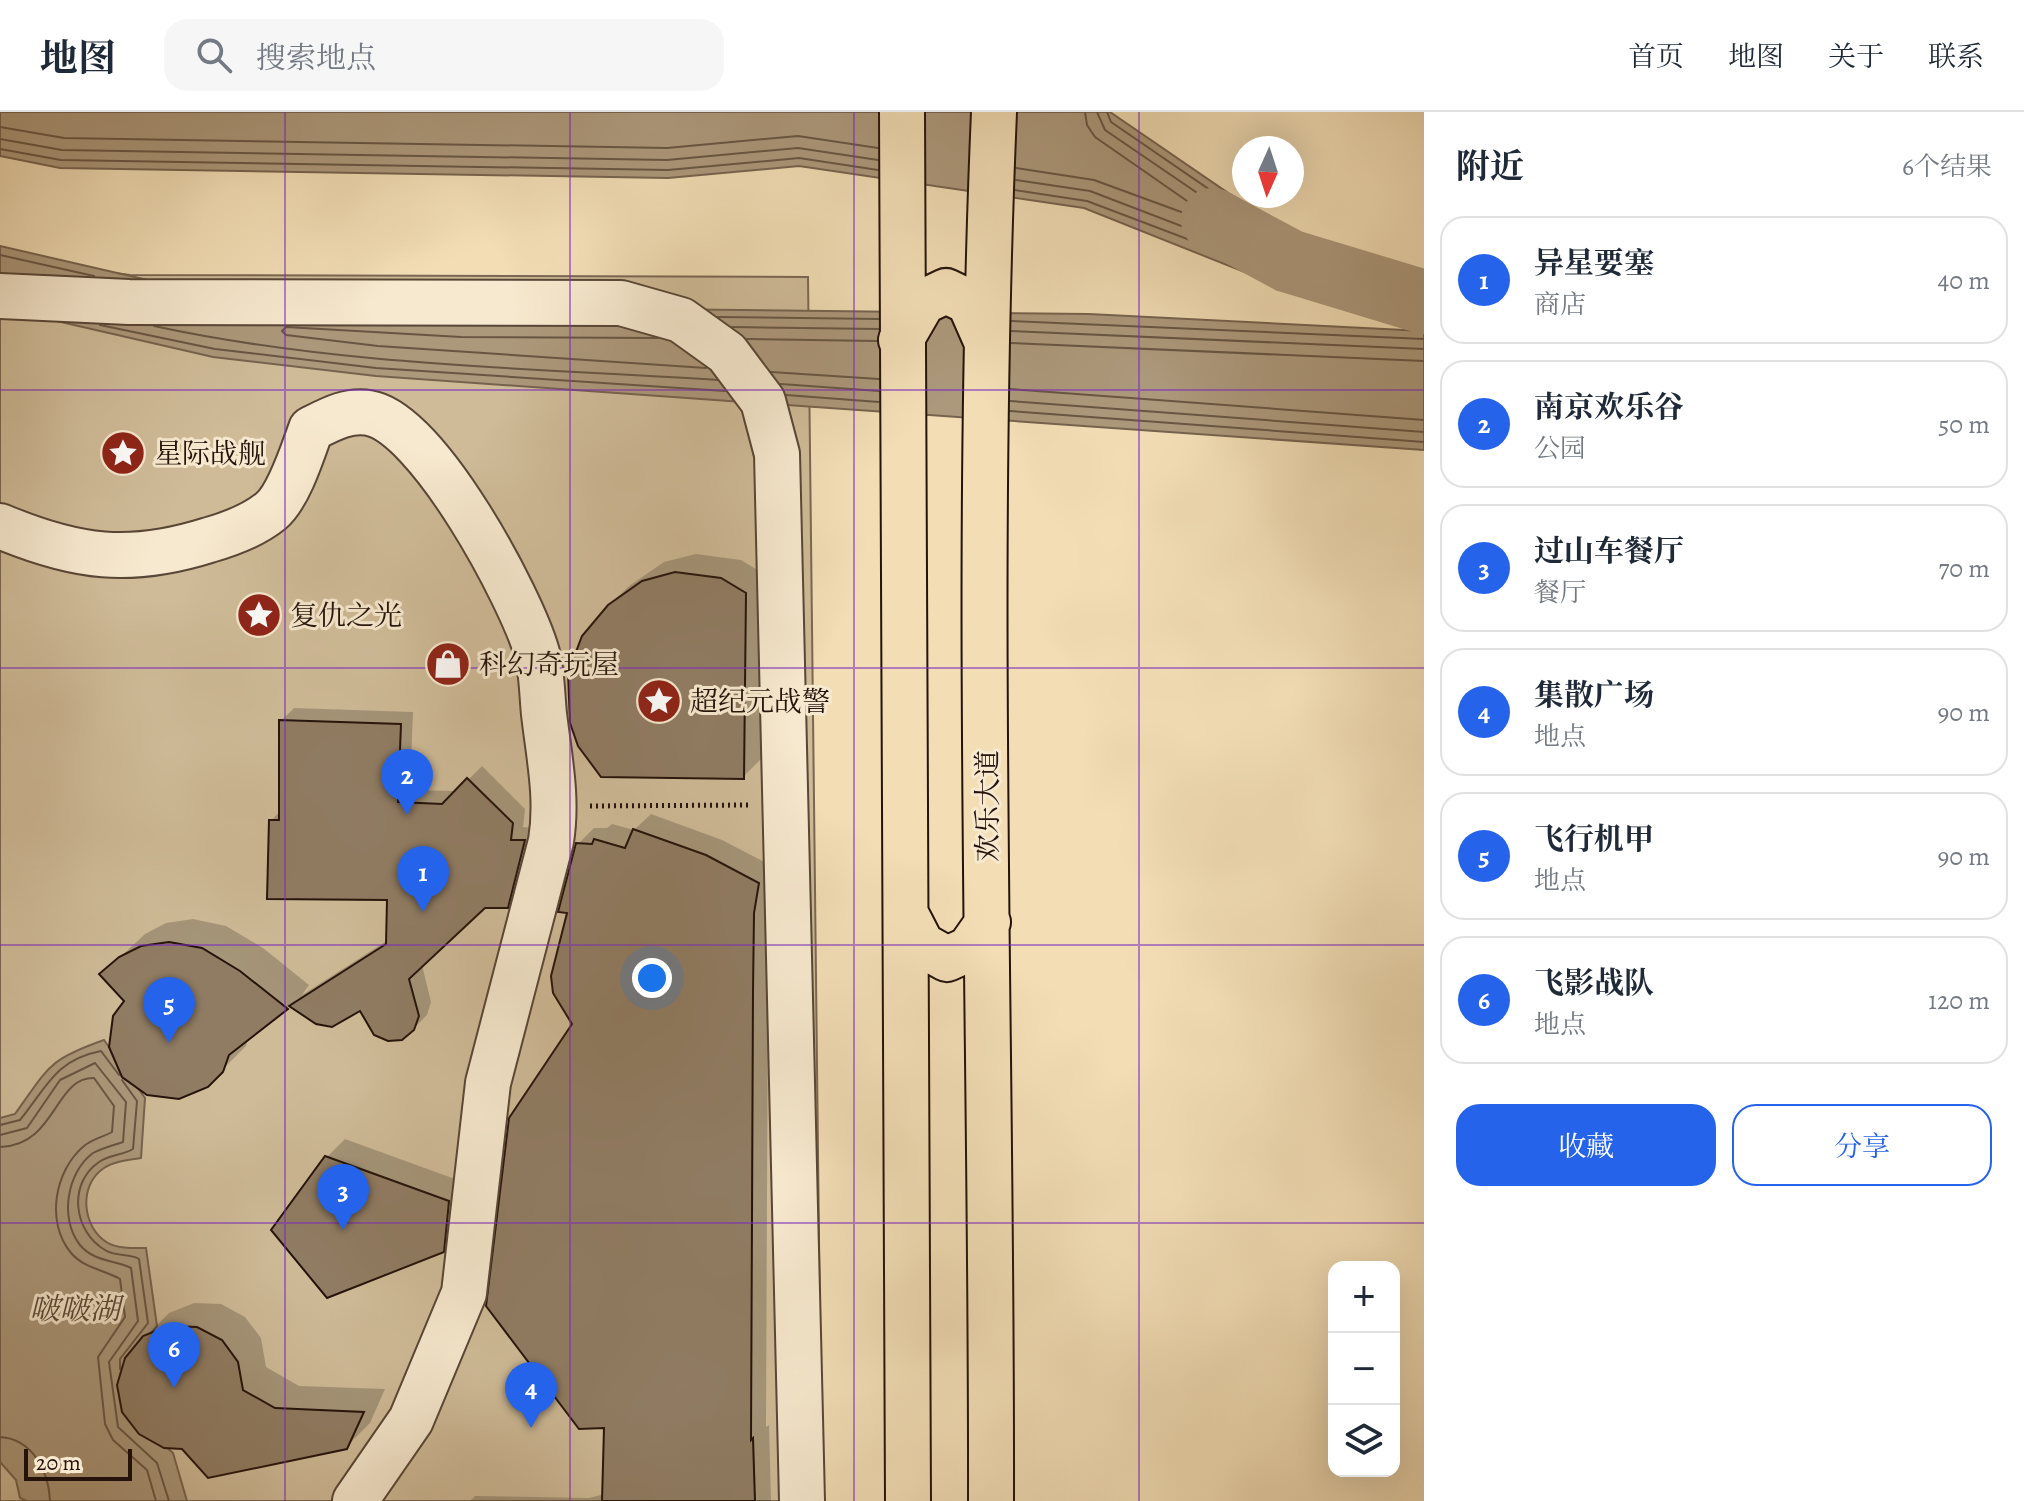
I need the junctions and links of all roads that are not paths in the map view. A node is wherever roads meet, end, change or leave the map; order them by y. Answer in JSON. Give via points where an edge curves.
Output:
{"nodes":[{"id":1,"x":902,"y":112,"type":"edge"},
{"id":2,"x":994,"y":112,"type":"edge"},
{"id":3,"x":0,"y":296,"type":"edge"},
{"id":4,"x":901,"y":340,"type":"junction"},
{"id":5,"x":988,"y":346,"type":"junction"},
{"id":6,"x":0,"y":526,"type":"edge"},
{"id":7,"x":906,"y":914,"type":"junction"},
{"id":8,"x":988,"y":922,"type":"junction"},
{"id":9,"x":355,"y":1501,"type":"edge"},
{"id":10,"x":802,"y":1501,"type":"edge"},
{"id":11,"x":908,"y":1501,"type":"edge"},
{"id":12,"x":991,"y":1501,"type":"edge"}],
"edges":[{"from":1,"to":4,"type":"main road"},
{"from":2,"to":5,"type":"main road","name":"欢乐大道"},
{"from":3,"to":10,"type":"street","via":[[129,302],[621,303],[681,320],[727,353],[763,401],[777,454]]},
{"from":4,"to":5,"type":"main road","via":[[923,302],[946,291],[969,302]]},
{"from":4,"to":7,"type":"main road"},
{"from":5,"to":8,"type":"main road","name":"欢乐大道"},
{"from":6,"to":9,"type":"street","via":[[46,545],[103,555],[164,554],[231,533],[272,510],[311,429],[339,415],[369,413],[395,424],[452,488],[503,571],[537,654],[556,806],[488,1083],[464,1293],[411,1420]]},
{"from":7,"to":8,"type":"main road","via":[[922,945],[947,959],[969,949]]},
{"from":7,"to":11,"type":"main road"},
{"from":8,"to":12,"type":"main road","name":"欢乐大道"}]}
